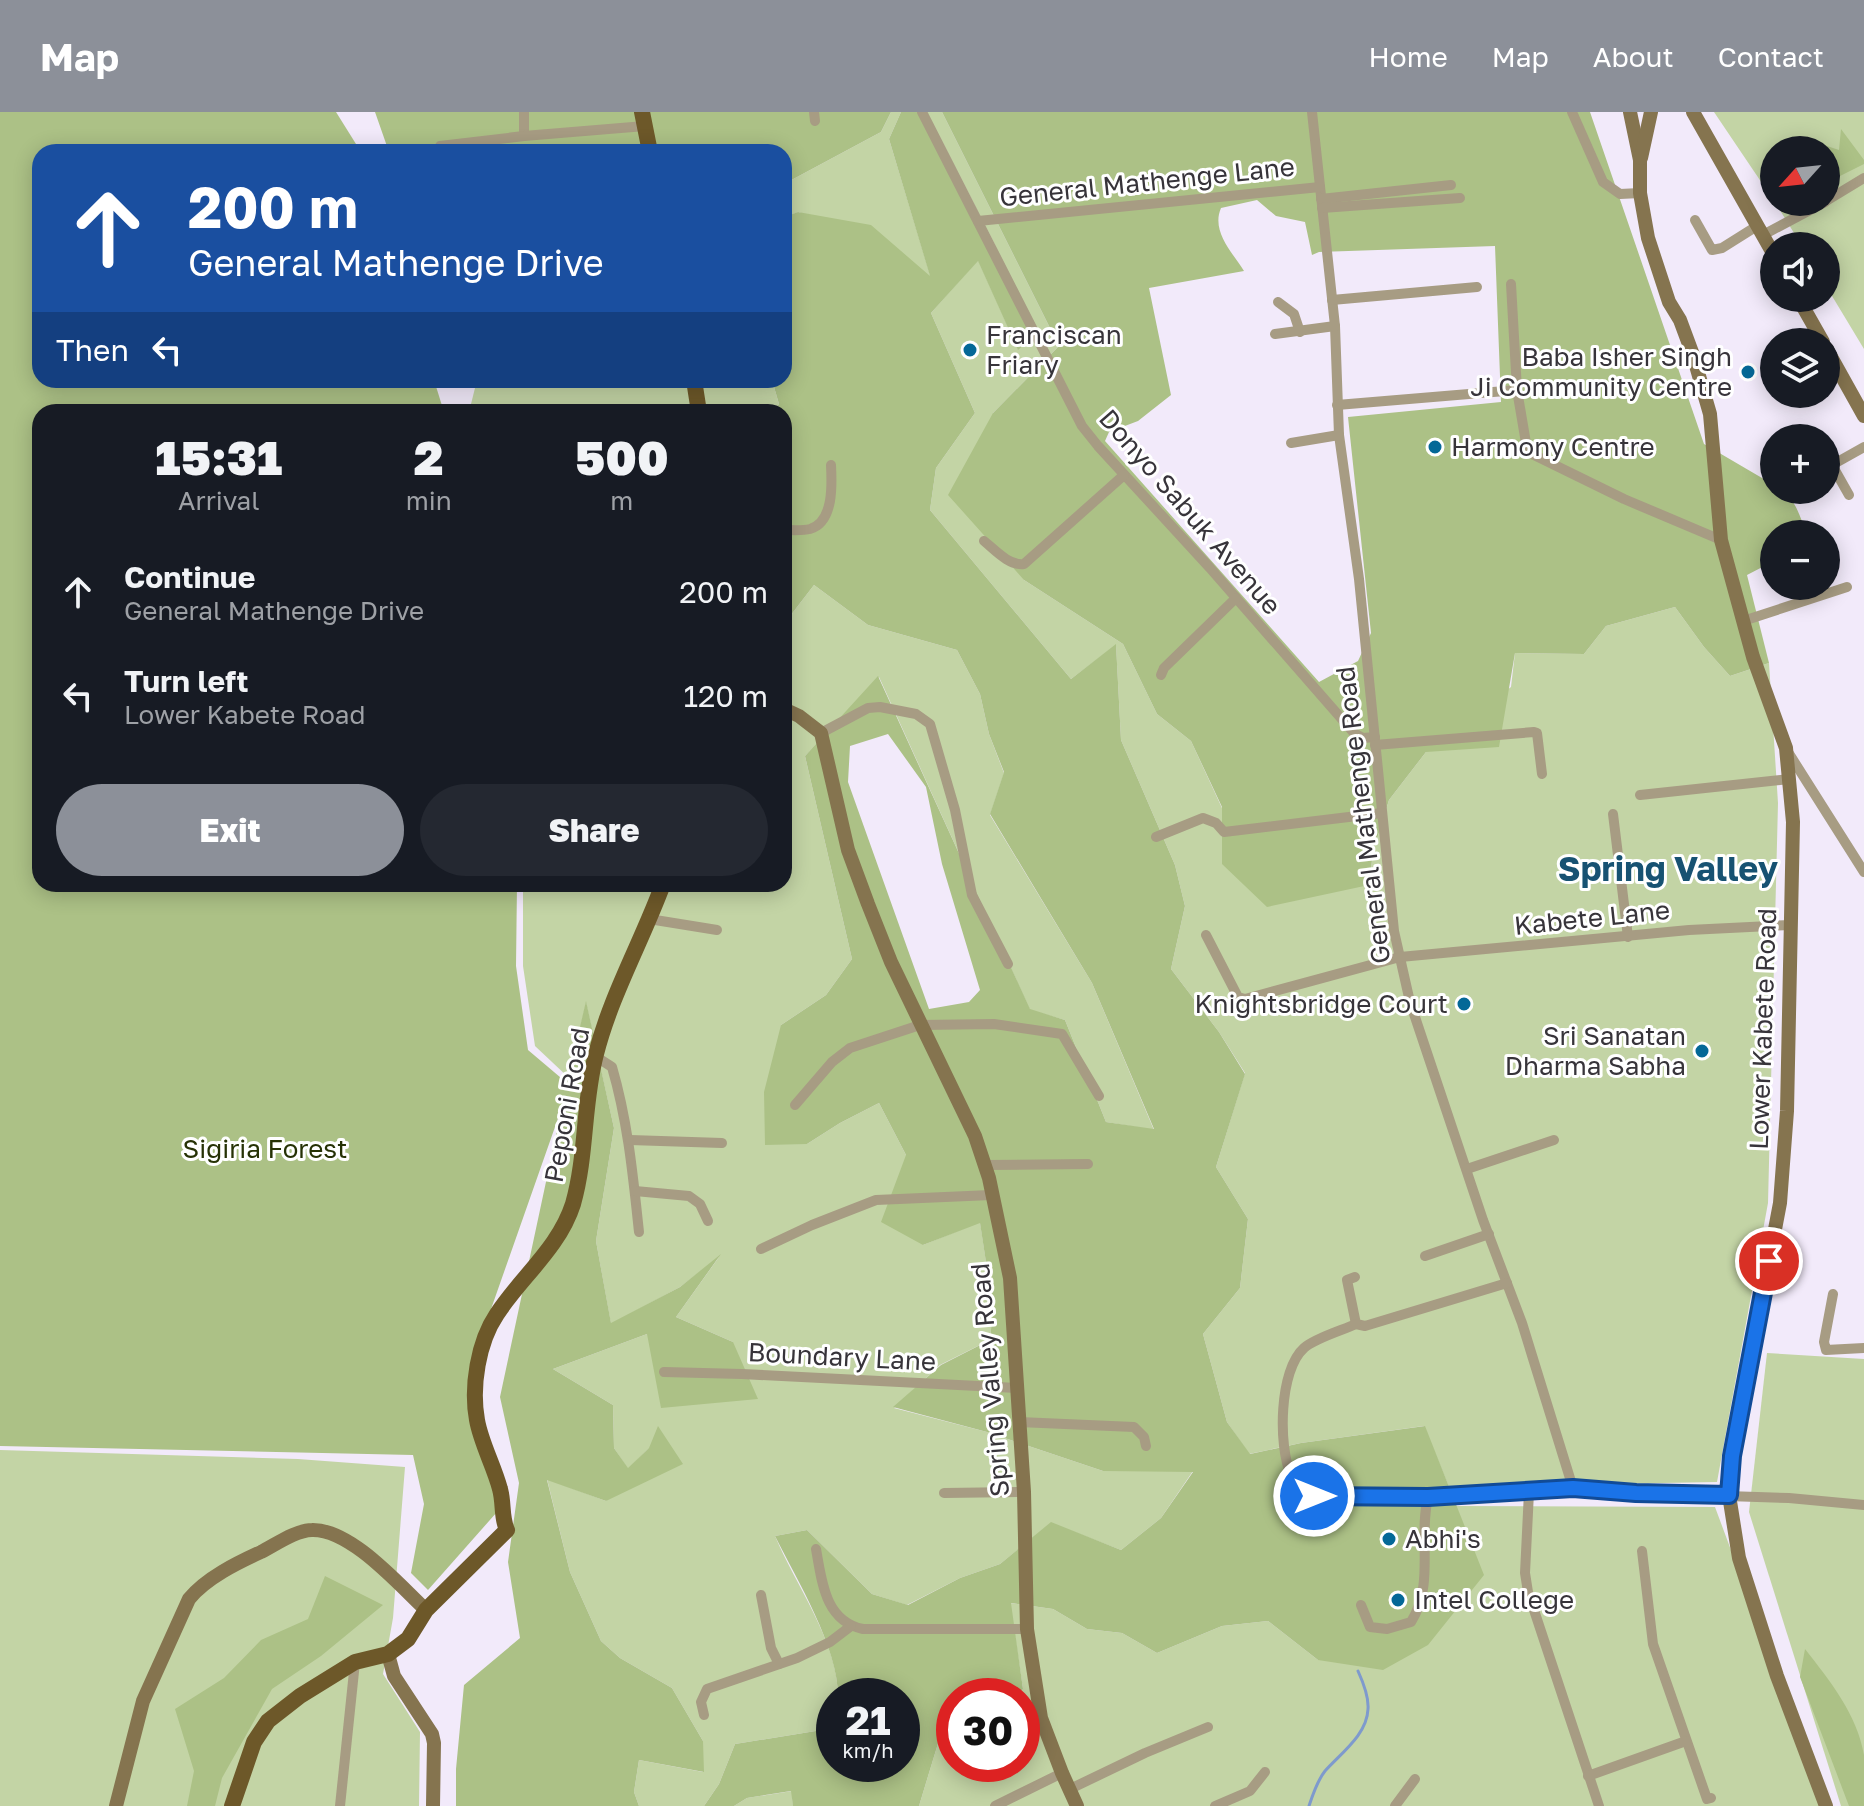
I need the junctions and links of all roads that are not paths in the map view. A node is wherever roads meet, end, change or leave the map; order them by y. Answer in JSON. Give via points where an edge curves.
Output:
{"nodes":[{"id":1,"x":524,"y":112,"type":"edge"},
{"id":2,"x":922,"y":112,"type":"edge"},
{"id":3,"x":1312,"y":112,"type":"edge"},
{"id":4,"x":1572,"y":112,"type":"edge"},
{"id":5,"x":1630,"y":112,"type":"edge"},
{"id":6,"x":1651,"y":112,"type":"edge"},
{"id":7,"x":1693,"y":112,"type":"edge"},
{"id":8,"x":643,"y":119,"type":"edge"},
{"id":9,"x":524,"y":136,"type":"junction"},
{"id":10,"x":457,"y":144,"type":"edge"},
{"id":11,"x":648,"y":144,"type":"edge"},
{"id":12,"x":1640,"y":160,"type":"junction"},
{"id":13,"x":1864,"y":178,"type":"edge"},
{"id":14,"x":1451,"y":185,"type":"dead end"},
{"id":15,"x":1320,"y":187,"type":"junction"},
{"id":16,"x":1640,"y":193,"type":"junction"},
{"id":17,"x":1840,"y":193,"type":"edge"},
{"id":18,"x":1460,"y":198,"type":"dead end"},
{"id":19,"x":1322,"y":204,"type":"junction"},
{"id":20,"x":1794,"y":216,"type":"edge"},
{"id":21,"x":1695,"y":220,"type":"dead end"},
{"id":22,"x":978,"y":221,"type":"junction"},
{"id":23,"x":1760,"y":231,"type":"junction"},
{"id":24,"x":1511,"y":284,"type":"dead end"},
{"id":25,"x":1477,"y":287,"type":"dead end"},
{"id":26,"x":1332,"y":300,"type":"junction"},
{"id":27,"x":1278,"y":302,"type":"dead end"},
{"id":28,"x":1335,"y":326,"type":"junction"},
{"id":29,"x":1300,"y":332,"type":"junction"},
{"id":30,"x":1275,"y":334,"type":"dead end"},
{"id":31,"x":1840,"y":373,"type":"edge"},
{"id":32,"x":1517,"y":390,"type":"junction"},
{"id":33,"x":1337,"y":405,"type":"junction"},
{"id":34,"x":1864,"y":416,"type":"edge"},
{"id":35,"x":1339,"y":435,"type":"junction"},
{"id":36,"x":1291,"y":443,"type":"dead end"},
{"id":37,"x":1864,"y":447,"type":"edge"},
{"id":38,"x":831,"y":465,"type":"dead end"},
{"id":39,"x":1124,"y":475,"type":"junction"},
{"id":40,"x":1849,"y":495,"type":"dead end"},
{"id":41,"x":792,"y":530,"type":"edge"},
{"id":42,"x":1721,"y":540,"type":"junction"},
{"id":43,"x":984,"y":541,"type":"dead end"},
{"id":44,"x":1847,"y":587,"type":"dead end"},
{"id":45,"x":1236,"y":598,"type":"junction"},
{"id":46,"x":1743,"y":621,"type":"junction"},
{"id":47,"x":1161,"y":675,"type":"dead end"},
{"id":48,"x":792,"y":713,"type":"edge"},
{"id":49,"x":821,"y":733,"type":"junction"},
{"id":50,"x":1375,"y":741,"type":"junction"},
{"id":51,"x":1786,"y":748,"type":"junction"},
{"id":52,"x":1542,"y":774,"type":"dead end"},
{"id":53,"x":1789,"y":779,"type":"junction"},
{"id":54,"x":1640,"y":795,"type":"dead end"},
{"id":55,"x":1382,"y":813,"type":"junction"},
{"id":56,"x":1613,"y":814,"type":"dead end"},
{"id":57,"x":1156,"y":837,"type":"dead end"},
{"id":58,"x":1864,"y":872,"type":"edge"},
{"id":59,"x":660,"y":892,"type":"edge"},
{"id":60,"x":649,"y":919,"type":"junction"},
{"id":61,"x":1790,"y":925,"type":"junction"},
{"id":62,"x":717,"y":930,"type":"dead end"},
{"id":63,"x":1206,"y":935,"type":"dead end"},
{"id":64,"x":1628,"y":937,"type":"junction"},
{"id":65,"x":1400,"y":957,"type":"junction"},
{"id":66,"x":1008,"y":964,"type":"dead end"},
{"id":67,"x":920,"y":1025,"type":"junction"},
{"id":68,"x":595,"y":1056,"type":"junction"},
{"id":69,"x":1099,"y":1096,"type":"dead end"},
{"id":70,"x":795,"y":1105,"type":"dead end"},
{"id":71,"x":630,"y":1140,"type":"junction"},
{"id":72,"x":1554,"y":1140,"type":"dead end"},
{"id":73,"x":722,"y":1143,"type":"dead end"},
{"id":74,"x":1088,"y":1164,"type":"dead end"},
{"id":75,"x":985,"y":1165,"type":"junction"},
{"id":76,"x":1467,"y":1169,"type":"junction"},
{"id":77,"x":635,"y":1191,"type":"junction"},
{"id":78,"x":991,"y":1195,"type":"junction"},
{"id":79,"x":708,"y":1221,"type":"dead end"},
{"id":80,"x":639,"y":1232,"type":"dead end"},
{"id":81,"x":1489,"y":1234,"type":"junction"},
{"id":82,"x":761,"y":1249,"type":"dead end"},
{"id":83,"x":1425,"y":1256,"type":"dead end"},
{"id":84,"x":1355,"y":1277,"type":"dead end"},
{"id":85,"x":1507,"y":1283,"type":"junction"},
{"id":86,"x":1833,"y":1294,"type":"dead end"},
{"id":87,"x":1356,"y":1324,"type":"junction"},
{"id":88,"x":1864,"y":1348,"type":"edge"},
{"id":89,"x":664,"y":1372,"type":"dead end"},
{"id":90,"x":1017,"y":1388,"type":"junction"},
{"id":91,"x":1019,"y":1422,"type":"junction"},
{"id":92,"x":1146,"y":1446,"type":"dead end"},
{"id":93,"x":1573,"y":1488,"type":"junction"},
{"id":94,"x":1024,"y":1492,"type":"junction"},
{"id":95,"x":1529,"y":1492,"type":"junction"},
{"id":96,"x":944,"y":1493,"type":"dead end"},
{"id":97,"x":1729,"y":1495,"type":"junction"},
{"id":98,"x":1428,"y":1497,"type":"junction"},
{"id":99,"x":1864,"y":1505,"type":"edge"},
{"id":100,"x":816,"y":1549,"type":"dead end"},
{"id":101,"x":1642,"y":1551,"type":"dead end"},
{"id":102,"x":761,"y":1595,"type":"dead end"},
{"id":103,"x":1361,"y":1605,"type":"dead end"},
{"id":104,"x":426,"y":1610,"type":"junction"},
{"id":105,"x":851,"y":1626,"type":"junction"},
{"id":106,"x":1027,"y":1629,"type":"junction"},
{"id":107,"x":388,"y":1654,"type":"junction"},
{"id":108,"x":355,"y":1662,"type":"junction"},
{"id":109,"x":779,"y":1664,"type":"junction"},
{"id":110,"x":704,"y":1715,"type":"dead end"},
{"id":111,"x":1208,"y":1727,"type":"dead end"},
{"id":112,"x":1686,"y":1741,"type":"junction"},
{"id":113,"x":1265,"y":1772,"type":"dead end"},
{"id":114,"x":1062,"y":1773,"type":"junction"},
{"id":115,"x":1588,"y":1776,"type":"junction"},
{"id":116,"x":1415,"y":1779,"type":"dead end"},
{"id":117,"x":1070,"y":1789,"type":"junction"},
{"id":118,"x":1711,"y":1798,"type":"dead end"},
{"id":119,"x":116,"y":1806,"type":"edge"},
{"id":120,"x":232,"y":1806,"type":"edge"},
{"id":121,"x":340,"y":1806,"type":"edge"},
{"id":122,"x":433,"y":1806,"type":"edge"},
{"id":123,"x":995,"y":1806,"type":"edge"},
{"id":124,"x":1077,"y":1806,"type":"edge"},
{"id":125,"x":1215,"y":1806,"type":"edge"},
{"id":126,"x":1395,"y":1806,"type":"edge"},
{"id":127,"x":1599,"y":1806,"type":"edge"},
{"id":128,"x":1826,"y":1806,"type":"edge"}],
"edges":[{"from":1,"to":9,"type":"street"},
{"from":2,"to":22,"type":"street","name":"Donyo Sabuk Avenue"},
{"from":3,"to":15,"type":"street","name":"General Mathenge Road"},
{"from":4,"to":16,"type":"street","via":[[1603,182],[1620,194]]},
{"from":5,"to":12,"type":"street","name":"Lower Kabete Road"},
{"from":6,"to":12,"type":"street","name":"Lower Kabete Road"},
{"from":7,"to":23,"type":"street"},
{"from":8,"to":9,"type":"street"},
{"from":8,"to":11,"type":"main road"},
{"from":9,"to":10,"type":"street"},
{"from":12,"to":16,"type":"street","name":"Lower Kabete Road"},
{"from":13,"to":17,"type":"street"},
{"from":14,"to":19,"type":"street"},
{"from":15,"to":19,"type":"street","name":"General Mathenge Road"},
{"from":15,"to":22,"type":"street","name":"General Mathenge Lane"},
{"from":16,"to":42,"type":"street","name":"Lower Kabete Road","via":[[1648,238],[1710,414]]},
{"from":18,"to":19,"type":"street"},
{"from":19,"to":26,"type":"street","name":"General Mathenge Road"},
{"from":20,"to":23,"type":"street"},
{"from":21,"to":23,"type":"street","via":[[1712,250]]},
{"from":22,"to":39,"type":"street","name":"Donyo Sabuk Avenue","via":[[1082,426]]},
{"from":24,"to":32,"type":"street"},
{"from":25,"to":26,"type":"street"},
{"from":26,"to":28,"type":"street","name":"General Mathenge Road"},
{"from":27,"to":29,"type":"street","via":[[1294,314]]},
{"from":28,"to":29,"type":"street"},
{"from":28,"to":33,"type":"street","name":"General Mathenge Road"},
{"from":29,"to":30,"type":"street"},
{"from":31,"to":34,"type":"street"},
{"from":32,"to":33,"type":"street"},
{"from":32,"to":42,"type":"street","via":[[1532,454]]},
{"from":33,"to":35,"type":"street","name":"General Mathenge Road"},
{"from":35,"to":36,"type":"street"},
{"from":35,"to":50,"type":"street","name":"General Mathenge Road"},
{"from":37,"to":40,"type":"street","via":[[1832,465]]},
{"from":38,"to":41,"type":"street","via":[[826,512],[812,529]]},
{"from":39,"to":43,"type":"street","via":[[1024,564],[1012,563]]},
{"from":39,"to":45,"type":"street","name":"Donyo Sabuk Avenue"},
{"from":42,"to":46,"type":"street","name":"Lower Kabete Road"},
{"from":44,"to":46,"type":"street"},
{"from":45,"to":47,"type":"street"},
{"from":45,"to":50,"type":"street","name":"Donyo Sabuk Avenue","via":[[1354,733]]},
{"from":46,"to":51,"type":"street","name":"Lower Kabete Road"},
{"from":48,"to":49,"type":"street"},
{"from":49,"to":66,"type":"street","via":[[880,707],[916,714],[930,724],[972,895]]},
{"from":49,"to":67,"type":"street","name":"Spring Valley Road","via":[[848,850]]},
{"from":50,"to":52,"type":"street","via":[[1534,732]]},
{"from":50,"to":55,"type":"street","name":"General Mathenge Road"},
{"from":51,"to":53,"type":"street","name":"Lower Kabete Road"},
{"from":51,"to":58,"type":"street"},
{"from":53,"to":54,"type":"street"},
{"from":53,"to":61,"type":"street","name":"Lower Kabete Road"},
{"from":55,"to":57,"type":"street","via":[[1224,832],[1203,818]]},
{"from":55,"to":65,"type":"street","name":"General Mathenge Road"},
{"from":56,"to":64,"type":"street"},
{"from":59,"to":60,"type":"main road","name":"Peponi Road"},
{"from":60,"to":62,"type":"street"},
{"from":60,"to":68,"type":"main road","name":"Peponi Road"},
{"from":61,"to":64,"type":"street","name":"Kabete Lane"},
{"from":61,"to":97,"type":"street","name":"Lower Kabete Road","via":[[1780,1203]]},
{"from":63,"to":65,"type":"street","name":"Kabete Lane","via":[[1238,997],[1245,999]]},
{"from":64,"to":65,"type":"street","name":"Kabete Lane"},
{"from":65,"to":76,"type":"street","name":"General Mathenge Road","via":[[1410,1002]]},
{"from":67,"to":69,"type":"street","via":[[994,1024],[1062,1034]]},
{"from":67,"to":70,"type":"street","via":[[850,1048]]},
{"from":67,"to":75,"type":"street","name":"Spring Valley Road"},
{"from":68,"to":71,"type":"street","via":[[612,1067]]},
{"from":68,"to":104,"type":"main road","name":"Peponi Road","via":[[583,1162],[572,1207],[554,1242],[495,1315],[478,1364],[477,1420],[499,1484],[507,1530]]},
{"from":71,"to":73,"type":"street"},
{"from":71,"to":77,"type":"street"},
{"from":72,"to":76,"type":"street"},
{"from":74,"to":75,"type":"street"},
{"from":75,"to":78,"type":"street","name":"Spring Valley Road"},
{"from":76,"to":81,"type":"street","name":"General Mathenge Road"},
{"from":77,"to":79,"type":"street","via":[[689,1196]]},
{"from":77,"to":80,"type":"street"},
{"from":78,"to":82,"type":"street","via":[[876,1200]]},
{"from":78,"to":90,"type":"street","name":"Spring Valley Road","via":[[1010,1278]]},
{"from":81,"to":83,"type":"street"},
{"from":81,"to":85,"type":"street","name":"General Mathenge Road"},
{"from":84,"to":87,"type":"street","via":[[1347,1280]]},
{"from":85,"to":87,"type":"street","via":[[1378,1324]]},
{"from":85,"to":93,"type":"street","name":"General Mathenge Road"},
{"from":86,"to":88,"type":"street","via":[[1824,1347]]},
{"from":87,"to":98,"type":"street","via":[[1305,1347],[1294,1363],[1282,1424],[1290,1473],[1314,1496]]},
{"from":89,"to":90,"type":"street","name":"Boundary Lane"},
{"from":90,"to":91,"type":"street","name":"Spring Valley Road"},
{"from":91,"to":92,"type":"street","via":[[1134,1427]]},
{"from":91,"to":94,"type":"street","name":"Spring Valley Road"},
{"from":93,"to":95,"type":"street"},
{"from":93,"to":97,"type":"street"},
{"from":94,"to":96,"type":"street"},
{"from":94,"to":106,"type":"street","name":"Spring Valley Road"},
{"from":95,"to":98,"type":"street"},
{"from":95,"to":115,"type":"street","via":[[1528,1592]]},
{"from":97,"to":99,"type":"street"},
{"from":97,"to":128,"type":"street","name":"Lower Kabete Road","via":[[1739,1558]]},
{"from":98,"to":103,"type":"street","via":[[1424,1594],[1418,1611],[1411,1622],[1387,1629],[1370,1627]]},
{"from":100,"to":105,"type":"street","via":[[823,1592]]},
{"from":101,"to":112,"type":"street","via":[[1653,1644]]},
{"from":102,"to":109,"type":"street"},
{"from":104,"to":107,"type":"main road","name":"Peponi Road","via":[[412,1636]]},
{"from":104,"to":119,"type":"street","via":[[358,1549],[330,1532],[309,1529],[244,1559],[189,1599],[143,1701]]},
{"from":105,"to":106,"type":"street"},
{"from":105,"to":109,"type":"street","via":[[830,1642]]},
{"from":106,"to":114,"type":"street","name":"Spring Valley Road","via":[[1041,1718]]},
{"from":107,"to":108,"type":"main road","name":"Peponi Road"},
{"from":107,"to":122,"type":"street","via":[[394,1676],[432,1734]]},
{"from":108,"to":120,"type":"main road","name":"Peponi Road","via":[[300,1696],[259,1730]]},
{"from":108,"to":121,"type":"street"},
{"from":109,"to":110,"type":"street","via":[[707,1689],[701,1702]]},
{"from":111,"to":117,"type":"street"},
{"from":112,"to":115,"type":"street"},
{"from":112,"to":118,"type":"street","via":[[1707,1799]]},
{"from":113,"to":125,"type":"street","via":[[1250,1791]]},
{"from":114,"to":117,"type":"street","name":"Spring Valley Road"},
{"from":114,"to":123,"type":"street"},
{"from":115,"to":127,"type":"street"},
{"from":116,"to":126,"type":"street"},
{"from":117,"to":124,"type":"street","name":"Spring Valley Road"}]}
